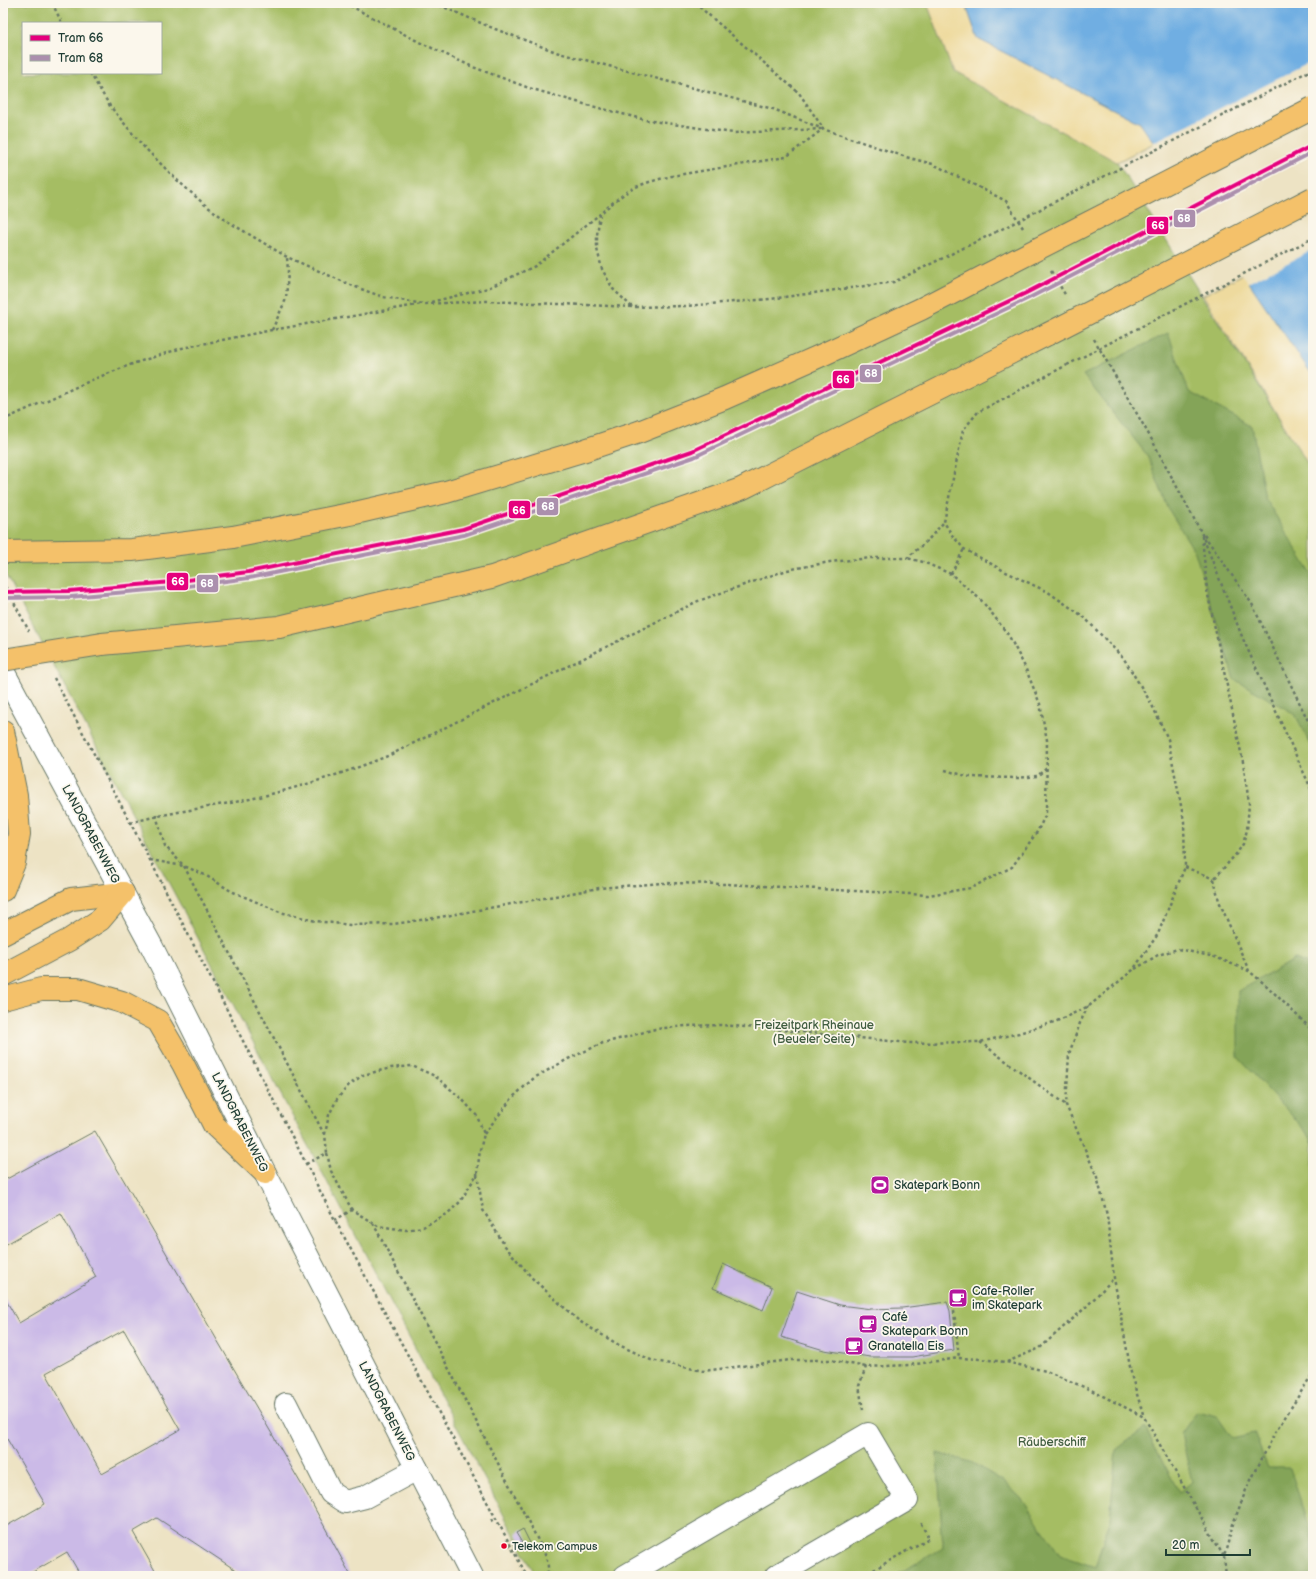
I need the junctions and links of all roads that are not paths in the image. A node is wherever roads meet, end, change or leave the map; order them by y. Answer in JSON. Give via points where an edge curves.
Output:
{"nodes":[{"id":1,"x":1313,"y":108,"type":"edge"},
{"id":2,"x":1313,"y":198,"type":"edge"},
{"id":3,"x":3,"y":544,"type":"edge"},
{"id":4,"x":48,"y":551,"type":"junction"},
{"id":5,"x":3,"y":552,"type":"edge"},
{"id":6,"x":102,"y":644,"type":"junction"},
{"id":7,"x":3,"y":646,"type":"edge"},
{"id":8,"x":3,"y":660,"type":"edge"},
{"id":9,"x":3,"y":671,"type":"edge"},
{"id":10,"x":3,"y":730,"type":"edge"},
{"id":11,"x":3,"y":890,"type":"edge"},
{"id":12,"x":123,"y":893,"type":"junction"},
{"id":13,"x":3,"y":934,"type":"edge"},
{"id":14,"x":3,"y":975,"type":"edge"},
{"id":15,"x":3,"y":999,"type":"edge"},
{"id":16,"x":265,"y":1173,"type":"junction"},
{"id":17,"x":286,"y":1404,"type":"dead end"},
{"id":18,"x":417,"y":1469,"type":"junction"},
{"id":19,"x":472,"y":1576,"type":"edge"},
{"id":20,"x":625,"y":1576,"type":"edge"},
{"id":21,"x":776,"y":1576,"type":"edge"}],
"edges":[{"from":1,"to":4,"type":"highway","bridge":true,"via":[[921,309],[725,398],[625,437],[446,492],[355,513],[233,537],[132,550]]},
{"from":2,"to":6,"type":"highway","bridge":true,"via":[[741,489],[492,577],[279,627]]},
{"from":3,"to":4,"type":"highway"},
{"from":4,"to":5,"type":"highway"},
{"from":6,"to":7,"type":"highway","bridge":true},
{"from":6,"to":8,"type":"highway","bridge":true},
{"from":9,"to":12,"type":"street","name":"LANDGRABENWEG"},
{"from":10,"to":11,"type":"highway","via":[[16,795],[19,834],[14,863]]},
{"from":12,"to":13,"type":"highway","via":[[71,899]]},
{"from":12,"to":14,"type":"highway","via":[[100,920],[69,940]]},
{"from":12,"to":16,"type":"street","name":"LANDGRABENWEG"},
{"from":15,"to":16,"type":"highway","via":[[41,989],[78,989],[122,1002],[158,1021],[214,1125]]},
{"from":16,"to":18,"type":"street","name":"LANDGRABENWEG"},
{"from":17,"to":18,"type":"street","via":[[331,1493],[345,1502],[365,1497]]},
{"from":18,"to":19,"type":"street","name":"LANDGRABENWEG"},
{"from":20,"to":21,"type":"street","via":[[868,1434],[908,1500]]}]}
